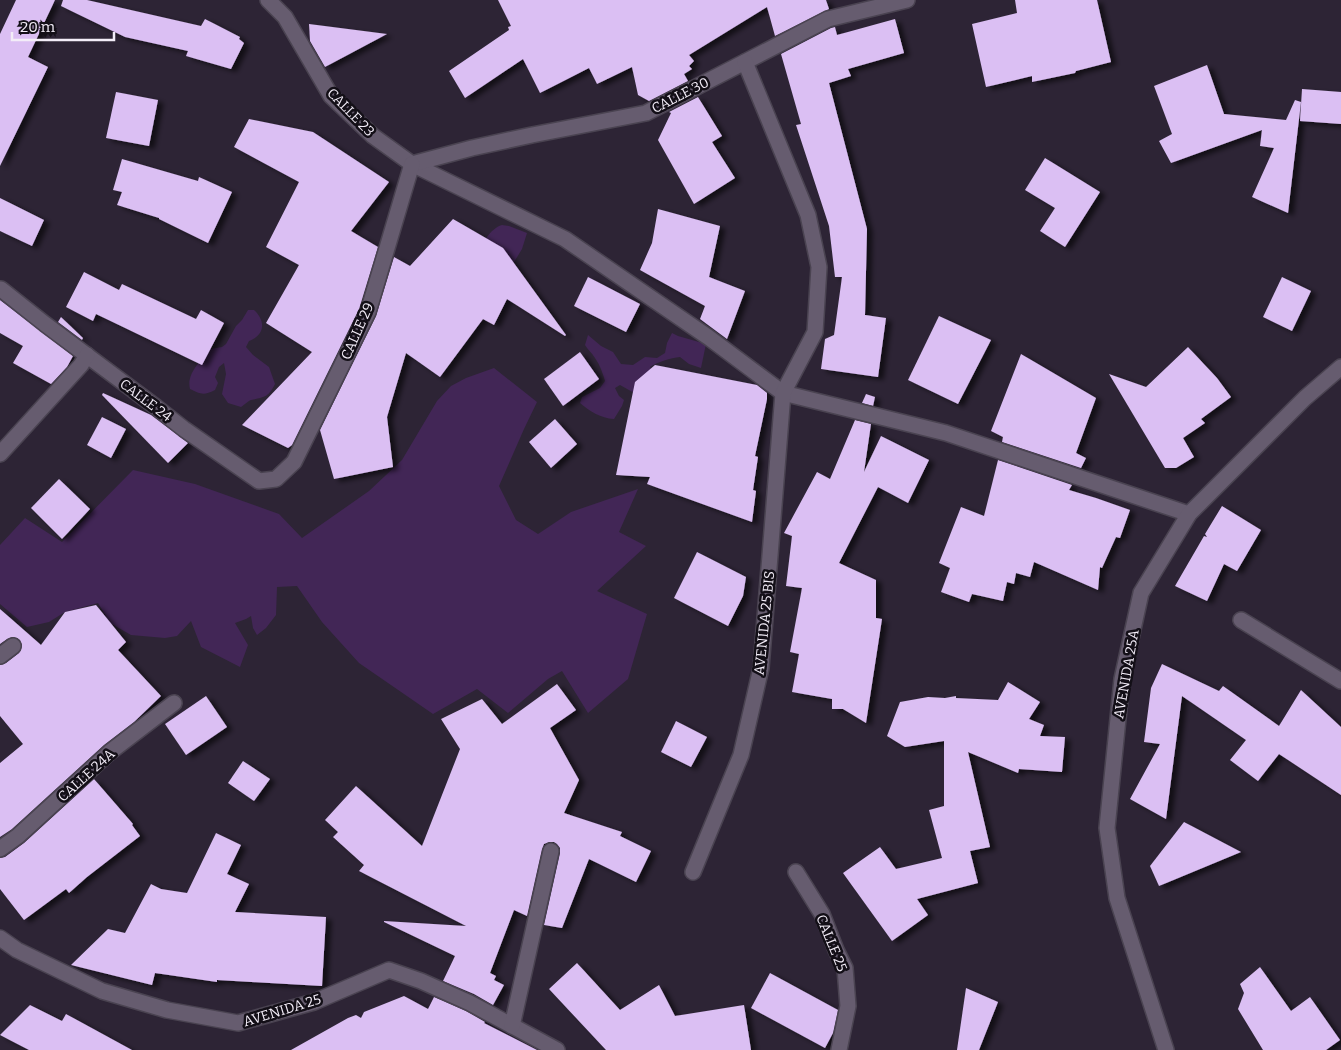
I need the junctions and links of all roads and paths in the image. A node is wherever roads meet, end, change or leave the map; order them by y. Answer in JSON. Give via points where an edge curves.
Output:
{"nodes":[{"id":1,"x":268,"y":0,"type":"edge"},
{"id":2,"x":907,"y":0,"type":"edge"},
{"id":3,"x":745,"y":62,"type":"junction"},
{"id":4,"x":412,"y":164,"type":"junction"},
{"id":5,"x":1,"y":289,"type":"dead end"},
{"id":6,"x":87,"y":355,"type":"junction"},
{"id":7,"x":1341,"y":367,"type":"edge"},
{"id":8,"x":783,"y":393,"type":"junction"},
{"id":9,"x":0,"y":454,"type":"edge"},
{"id":10,"x":294,"y":462,"type":"joint"},
{"id":11,"x":1189,"y":514,"type":"junction"},
{"id":12,"x":1241,"y":620,"type":"dead end"},
{"id":13,"x":13,"y":646,"type":"dead end"},
{"id":14,"x":0,"y":656,"type":"edge"},
{"id":15,"x":1341,"y":680,"type":"edge"},
{"id":16,"x":174,"y":703,"type":"dead end"},
{"id":17,"x":0,"y":849,"type":"edge"},
{"id":18,"x":551,"y":851,"type":"dead end"},
{"id":19,"x":693,"y":872,"type":"dead end"},
{"id":20,"x":796,"y":872,"type":"dead end"},
{"id":21,"x":0,"y":938,"type":"edge"},
{"id":22,"x":512,"y":1026,"type":"junction"},
{"id":23,"x":557,"y":1050,"type":"edge"},
{"id":24,"x":839,"y":1050,"type":"edge"},
{"id":25,"x":1166,"y":1050,"type":"edge"}],
"edges":[{"from":1,"to":4,"type":"street","name":"CALLE 23","via":[[286,17],[331,96],[373,136]]},
{"from":2,"to":3,"type":"street","name":"CALLE 30","via":[[828,19]]},
{"from":3,"to":4,"type":"street","name":"CALLE 30","via":[[646,113],[472,148]]},
{"from":3,"to":8,"type":"street","via":[[808,215],[819,267],[816,332]]},
{"from":4,"to":8,"type":"street","name":"CALLE 23","via":[[565,239]]},
{"from":4,"to":10,"type":"street","name":"CALLE 29","via":[[368,312]]},
{"from":5,"to":6,"type":"street","name":"CALLE 24"},
{"from":6,"to":9,"type":"street"},
{"from":6,"to":10,"type":"street","name":"CALLE 24","via":[[259,481],[276,479]]},
{"from":7,"to":11,"type":"street","name":"AVENIDA 25A"},
{"from":8,"to":11,"type":"street","via":[[946,433]]},
{"from":8,"to":19,"type":"street","name":"AVENIDA 25 BIS","via":[[761,668],[741,755]]},
{"from":11,"to":25,"type":"street","name":"AVENIDA 25A","via":[[1141,593],[1122,679],[1106,828],[1117,898]]},
{"from":12,"to":15,"type":"street"},
{"from":13,"to":14,"type":"street"},
{"from":16,"to":17,"type":"street","name":"CALLE 24A","via":[[110,752]]},
{"from":18,"to":22,"type":"street"},
{"from":20,"to":24,"type":"street","name":"CALLE 25","via":[[822,914],[845,968],[848,1006]]},
{"from":21,"to":22,"type":"street","name":"AVENIDA 25","via":[[17,950],[102,991],[167,1010],[238,1024],[314,1002],[389,970],[421,980]]},
{"from":22,"to":23,"type":"street","name":"AVENIDA 25"}]}
